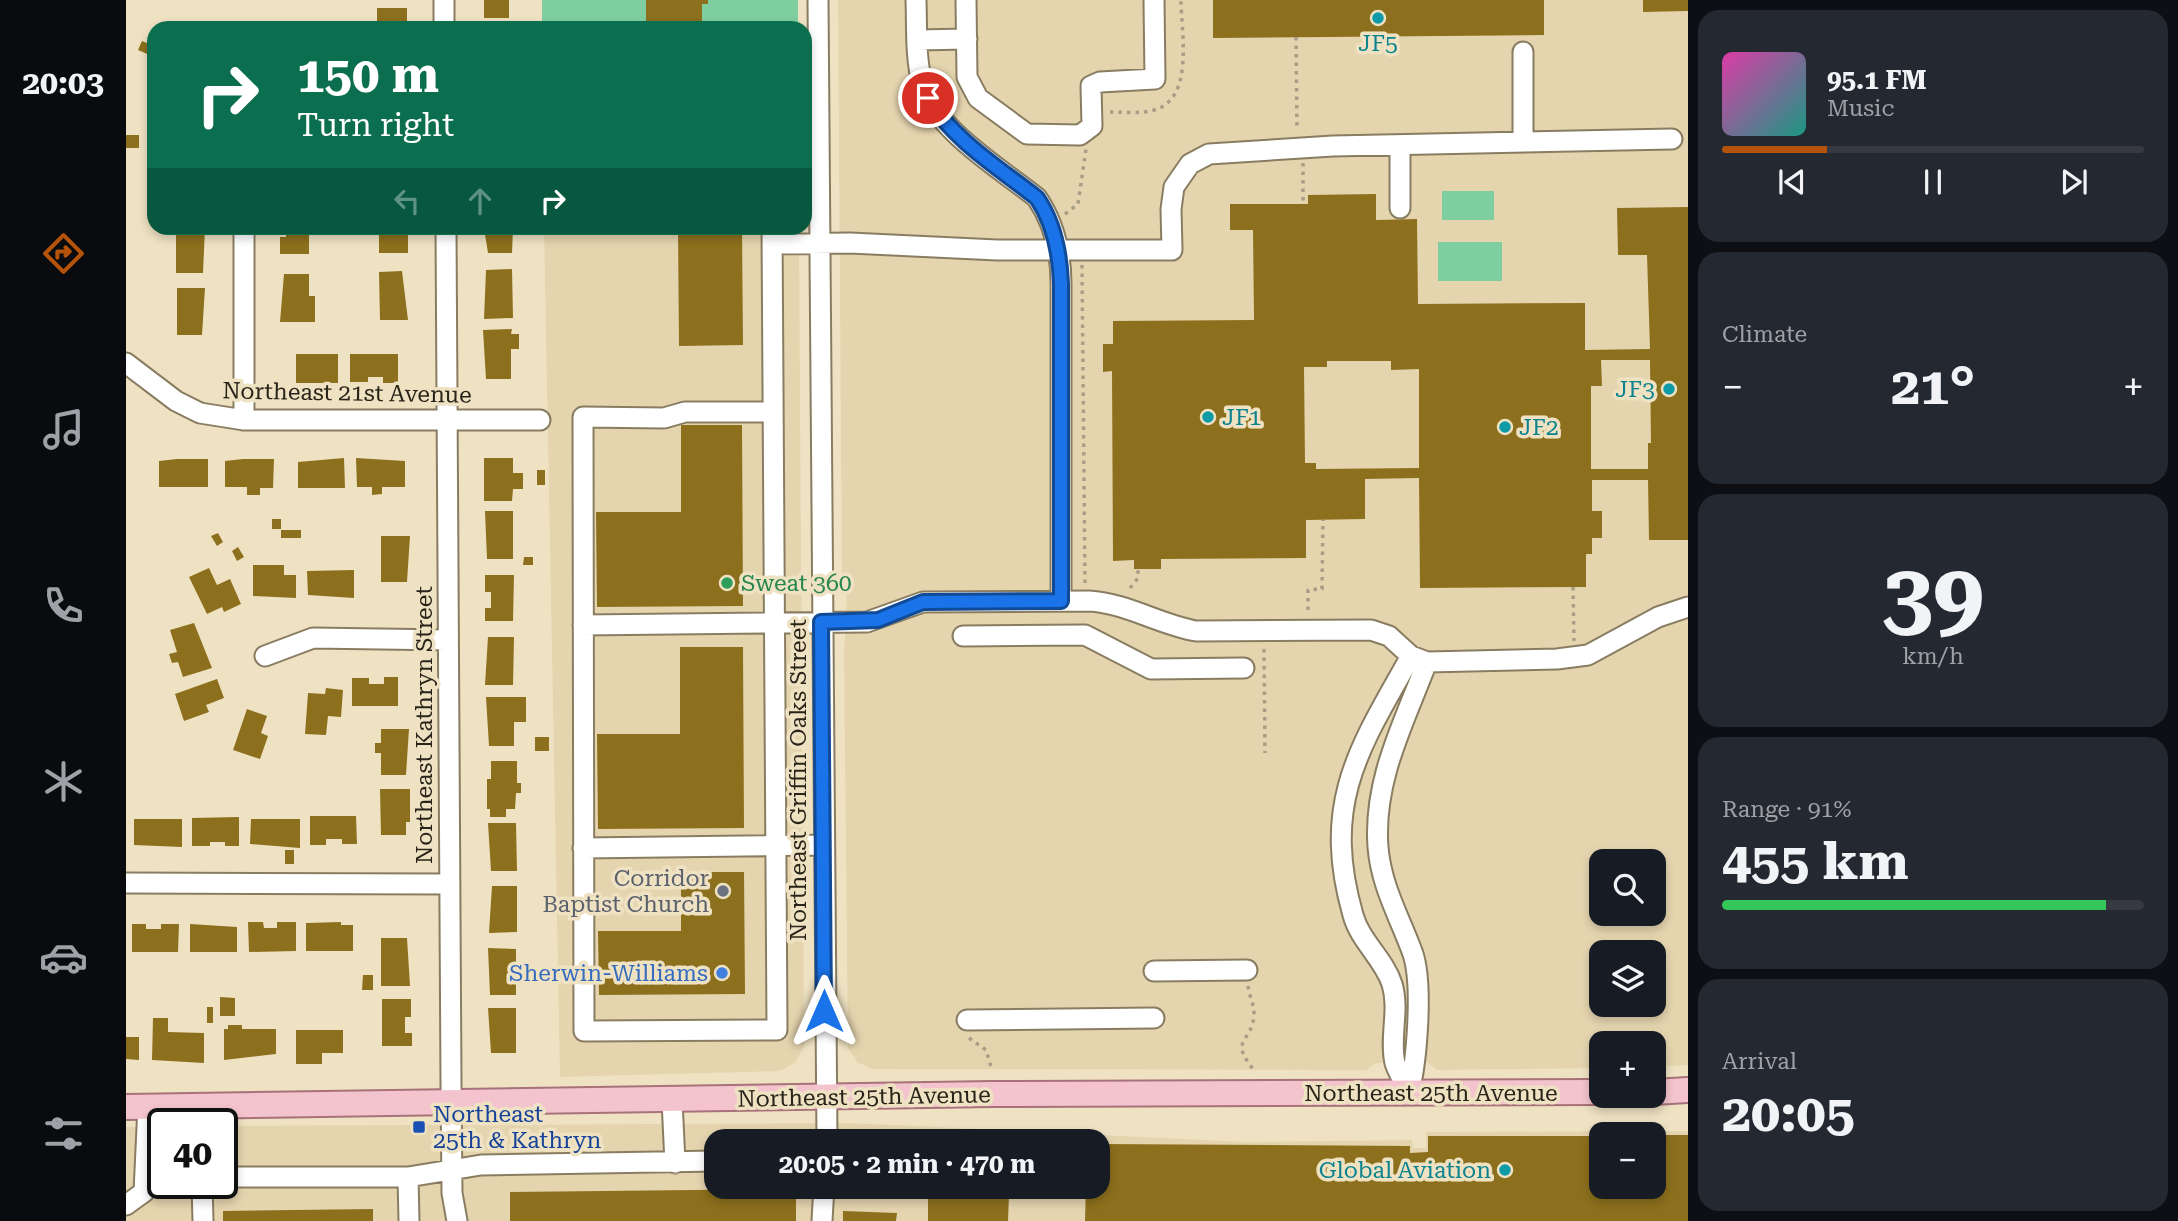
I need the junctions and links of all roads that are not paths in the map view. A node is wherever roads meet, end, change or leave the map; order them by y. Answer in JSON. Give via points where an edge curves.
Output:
{"nodes":[{"id":1,"x":444,"y":0,"type":"edge"},
{"id":2,"x":818,"y":0,"type":"edge"},
{"id":3,"x":916,"y":0,"type":"edge"},
{"id":4,"x":966,"y":0,"type":"edge"},
{"id":5,"x":1154,"y":0,"type":"edge"},
{"id":6,"x":444,"y":21,"type":"edge"},
{"id":7,"x":967,"y":39,"type":"junction"},
{"id":8,"x":917,"y":40,"type":"junction"},
{"id":9,"x":1522,"y":52,"type":"dead end"},
{"id":10,"x":812,"y":130,"type":"edge"},
{"id":11,"x":1672,"y":139,"type":"dead end"},
{"id":12,"x":1523,"y":142,"type":"junction"},
{"id":13,"x":1400,"y":145,"type":"junction"},
{"id":14,"x":1400,"y":208,"type":"dead end"},
{"id":15,"x":244,"y":235,"type":"edge"},
{"id":16,"x":446,"y":235,"type":"edge"},
{"id":17,"x":772,"y":236,"type":"edge"},
{"id":18,"x":820,"y":244,"type":"junction"},
{"id":19,"x":1058,"y":250,"type":"junction"},
{"id":20,"x":126,"y":363,"type":"edge"},
{"id":21,"x":773,"y":412,"type":"junction"},
{"id":22,"x":244,"y":420,"type":"junction"},
{"id":23,"x":447,"y":420,"type":"junction"},
{"id":24,"x":540,"y":420,"type":"dead end"},
{"id":25,"x":1061,"y":601,"type":"junction"},
{"id":26,"x":1688,"y":607,"type":"edge"},
{"id":27,"x":821,"y":622,"type":"junction"},
{"id":28,"x":774,"y":624,"type":"junction"},
{"id":29,"x":583,"y":625,"type":"junction"},
{"id":30,"x":963,"y":636,"type":"dead end"},
{"id":31,"x":448,"y":640,"type":"junction"},
{"id":32,"x":265,"y":656,"type":"dead end"},
{"id":33,"x":1419,"y":659,"type":"junction"},
{"id":34,"x":1244,"y":668,"type":"dead end"},
{"id":35,"x":823,"y":845,"type":"junction"},
{"id":36,"x":775,"y":846,"type":"junction"},
{"id":37,"x":583,"y":848,"type":"junction"},
{"id":38,"x":126,"y":883,"type":"edge"},
{"id":39,"x":450,"y":884,"type":"junction"},
{"id":40,"x":1247,"y":970,"type":"road end"},
{"id":41,"x":1154,"y":971,"type":"dead end"},
{"id":42,"x":1154,"y":1018,"type":"dead end"},
{"id":43,"x":967,"y":1020,"type":"road end"},
{"id":44,"x":1688,"y":1090,"type":"edge"},
{"id":45,"x":1666,"y":1091,"type":"edge"},
{"id":46,"x":1409,"y":1092,"type":"junction"},
{"id":47,"x":1589,"y":1092,"type":"edge"},
{"id":48,"x":827,"y":1097,"type":"junction"},
{"id":49,"x":672,"y":1100,"type":"junction"},
{"id":50,"x":451,"y":1104,"type":"junction"},
{"id":51,"x":137,"y":1107,"type":"edge"},
{"id":52,"x":238,"y":1113,"type":"edge"},
{"id":53,"x":827,"y":1129,"type":"edge"},
{"id":54,"x":704,"y":1162,"type":"edge"},
{"id":55,"x":675,"y":1163,"type":"junction"},
{"id":56,"x":452,"y":1172,"type":"junction"},
{"id":57,"x":238,"y":1177,"type":"edge"},
{"id":58,"x":408,"y":1177,"type":"junction"},
{"id":59,"x":202,"y":1199,"type":"edge"},
{"id":60,"x":823,"y":1199,"type":"edge"},
{"id":61,"x":126,"y":1205,"type":"edge"},
{"id":62,"x":202,"y":1221,"type":"edge"},
{"id":63,"x":409,"y":1221,"type":"edge"},
{"id":64,"x":457,"y":1221,"type":"edge"},
{"id":65,"x":822,"y":1221,"type":"edge"}],
"edges":[{"from":1,"to":6,"type":"street"},
{"from":2,"to":10,"type":"street","name":"Northeast Griffin Oaks Street"},
{"from":3,"to":8,"type":"street"},
{"from":4,"to":7,"type":"street"},
{"from":5,"to":7,"type":"street","via":[[1155,79],[1100,84],[1092,126],[1080,135],[1027,134],[978,98],[967,77]]},
{"from":7,"to":8,"type":"street"},
{"from":8,"to":19,"type":"street","via":[[923,86],[938,114],[1037,198]]},
{"from":9,"to":12,"type":"street"},
{"from":10,"to":18,"type":"street","name":"Northeast Griffin Oaks Street"},
{"from":11,"to":12,"type":"street"},
{"from":12,"to":13,"type":"street"},
{"from":13,"to":14,"type":"street"},
{"from":13,"to":19,"type":"street","via":[[1209,154],[1190,164],[1174,187],[1172,250]]},
{"from":15,"to":22,"type":"street"},
{"from":16,"to":23,"type":"street","name":"Northeast Kathryn Street"},
{"from":17,"to":18,"type":"street"},
{"from":17,"to":21,"type":"street"},
{"from":18,"to":19,"type":"street"},
{"from":18,"to":27,"type":"street","name":"Northeast Griffin Oaks Street"},
{"from":19,"to":25,"type":"street"},
{"from":20,"to":22,"type":"street","name":"Northeast 21st Avenue","via":[[200,413]]},
{"from":21,"to":28,"type":"street"},
{"from":21,"to":29,"type":"street","via":[[583,417]]},
{"from":22,"to":23,"type":"street","name":"Northeast 21st Avenue"},
{"from":23,"to":24,"type":"street","name":"Northeast 21st Avenue"},
{"from":23,"to":31,"type":"street","name":"Northeast Kathryn Street"},
{"from":25,"to":27,"type":"street","via":[[923,602],[878,620]]},
{"from":25,"to":33,"type":"street","via":[[1114,604],[1196,631],[1371,630],[1389,636]]},
{"from":26,"to":33,"type":"street","via":[[1658,617],[1588,655]]},
{"from":27,"to":28,"type":"street"},
{"from":27,"to":35,"type":"street","name":"Northeast Griffin Oaks Street"},
{"from":28,"to":29,"type":"street"},
{"from":28,"to":36,"type":"street"},
{"from":29,"to":37,"type":"street"},
{"from":30,"to":34,"type":"street","via":[[1085,635],[1151,669]]},
{"from":31,"to":32,"type":"street","via":[[313,638]]},
{"from":31,"to":39,"type":"street","name":"Northeast Kathryn Street"},
{"from":33,"to":46,"type":"street","via":[[1391,751],[1378,819],[1383,878],[1416,966],[1417,1063]]},
{"from":33,"to":46,"type":"street","via":[[1361,745],[1346,791],[1342,831],[1353,916],[1394,993],[1395,1063]]},
{"from":35,"to":36,"type":"street"},
{"from":35,"to":48,"type":"street","name":"Northeast Griffin Oaks Street"},
{"from":36,"to":37,"type":"street"},
{"from":36,"to":37,"type":"street","via":[[777,1030],[584,1031]]},
{"from":38,"to":39,"type":"street"},
{"from":39,"to":50,"type":"street","name":"Northeast Kathryn Street"},
{"from":40,"to":41,"type":"street"},
{"from":42,"to":43,"type":"street"},
{"from":44,"to":45,"type":"main road"},
{"from":46,"to":47,"type":"main road","name":"Northeast 25th Avenue"},
{"from":46,"to":48,"type":"main road","name":"Northeast 25th Avenue"},
{"from":48,"to":49,"type":"main road","name":"Northeast 25th Avenue"},
{"from":48,"to":53,"type":"street","name":"Northeast Griffin Oaks Street"},
{"from":49,"to":50,"type":"main road","name":"Northeast 25th Avenue"},
{"from":49,"to":55,"type":"street"},
{"from":50,"to":52,"type":"main road","name":"Northeast 25th Avenue"},
{"from":50,"to":56,"type":"street","name":"Northeast Kathryn Street"},
{"from":51,"to":61,"type":"street","via":[[144,1192]]},
{"from":54,"to":55,"type":"street"},
{"from":55,"to":56,"type":"street","via":[[481,1165]]},
{"from":56,"to":58,"type":"street"},
{"from":56,"to":64,"type":"street","name":"Northeast Kathryn Street"},
{"from":57,"to":58,"type":"street"},
{"from":58,"to":63,"type":"street"},
{"from":59,"to":62,"type":"street"},
{"from":60,"to":65,"type":"street"}]}
